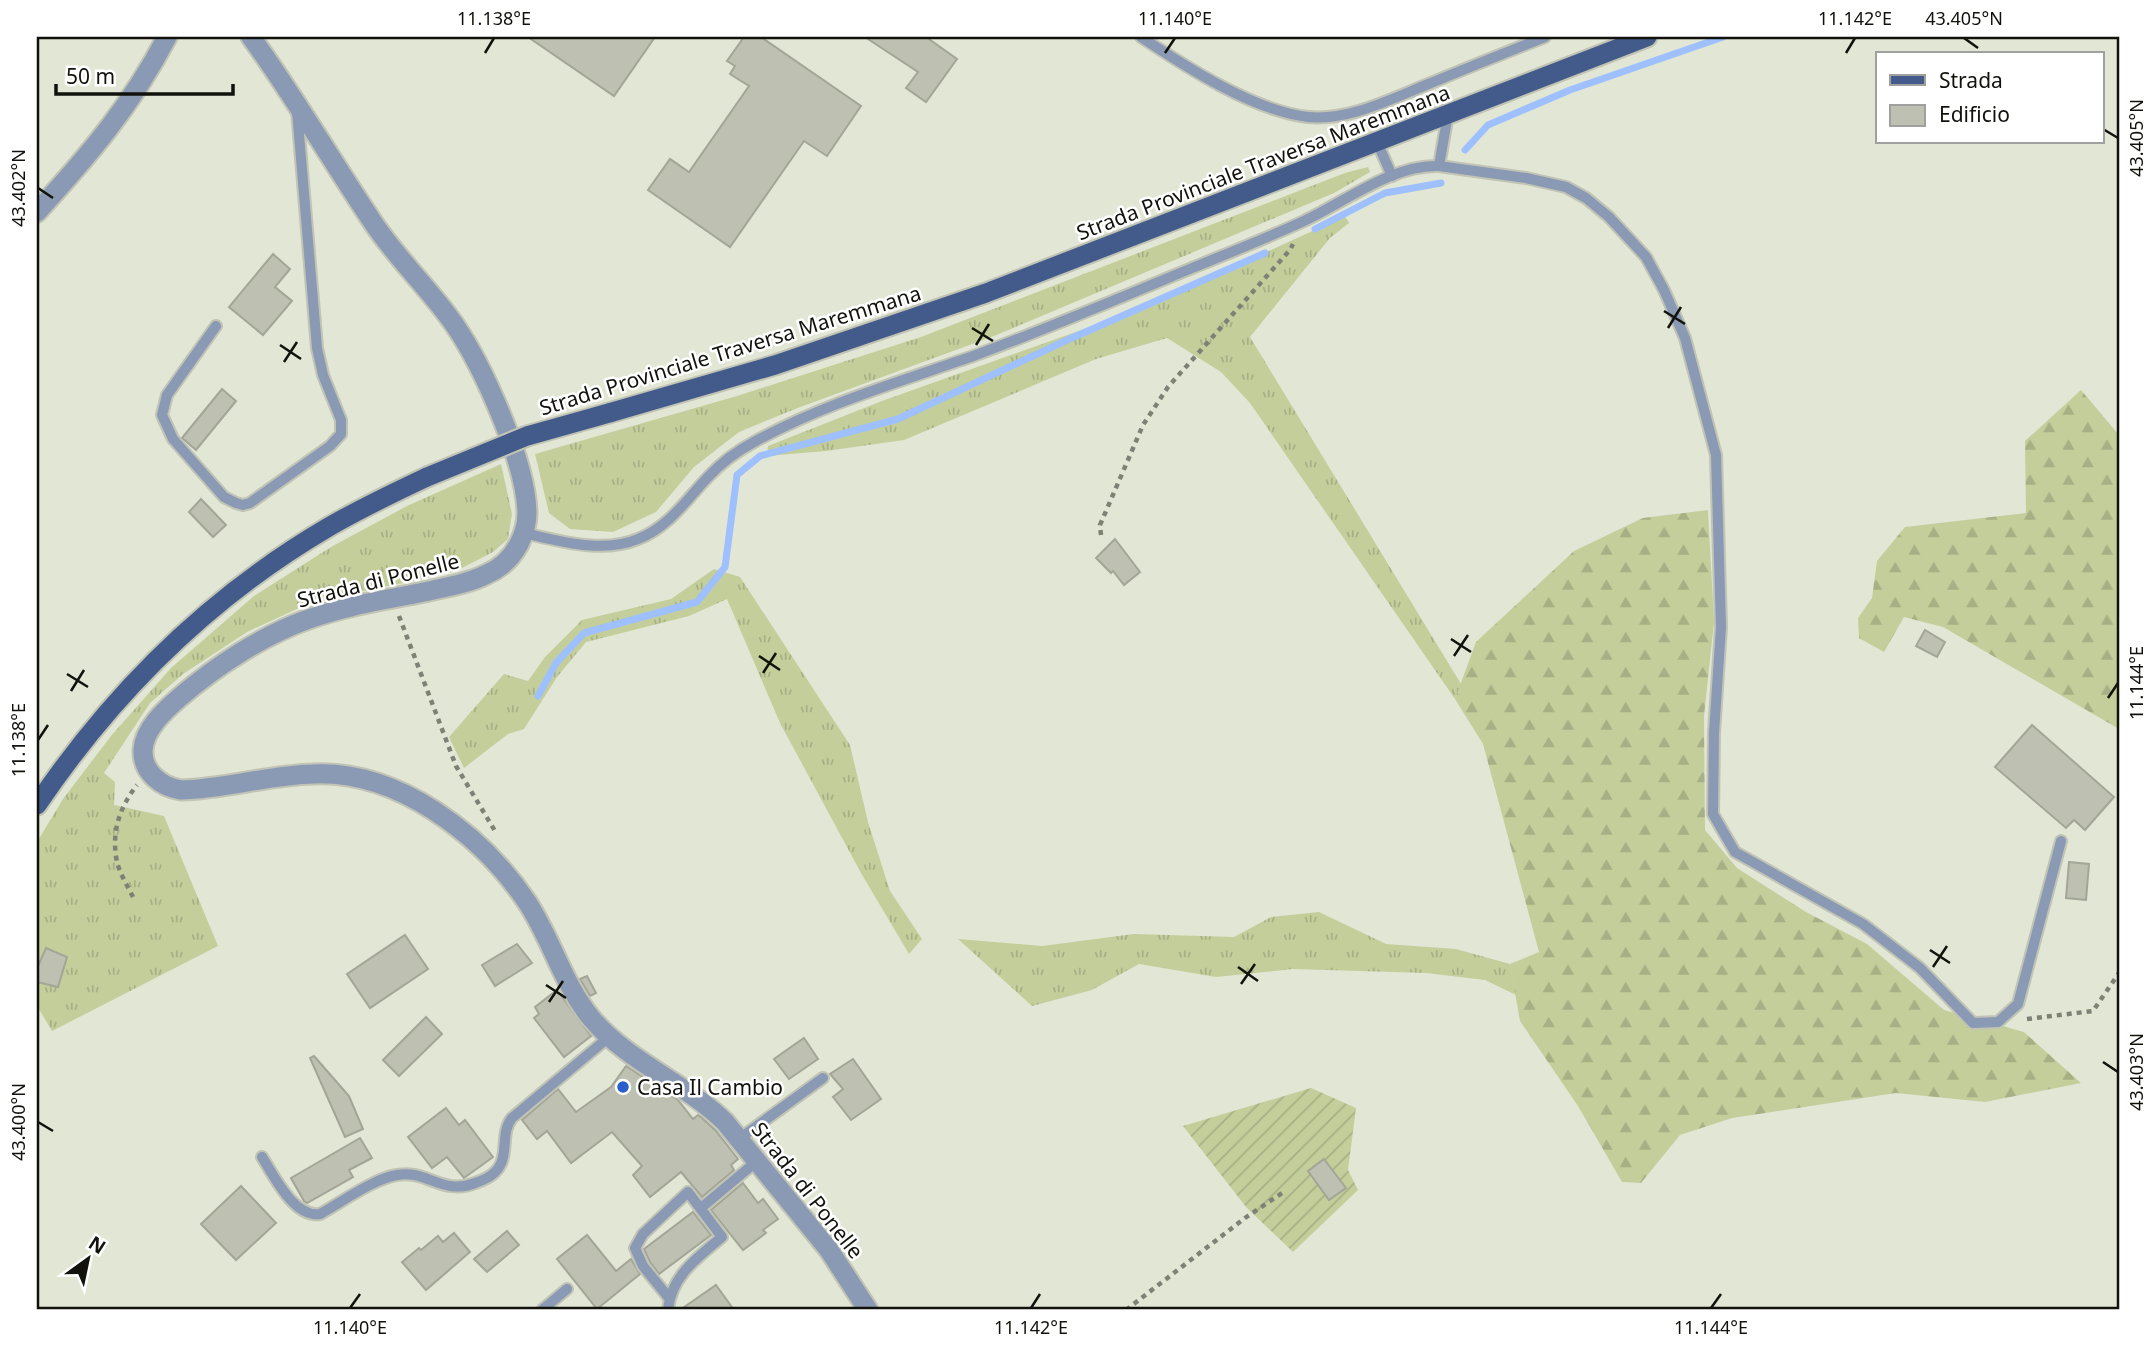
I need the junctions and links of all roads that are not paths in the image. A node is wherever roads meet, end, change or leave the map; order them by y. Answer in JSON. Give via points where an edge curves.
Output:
{"nodes":[{"id":1,"x":167,"y":37,"type":"edge"},
{"id":2,"x":251,"y":37,"type":"edge"},
{"id":3,"x":1141,"y":37,"type":"edge"},
{"id":4,"x":1545,"y":37,"type":"edge"},
{"id":5,"x":1647,"y":37,"type":"edge"},
{"id":6,"x":296,"y":105,"type":"junction"},
{"id":7,"x":1448,"y":114,"type":"junction"},
{"id":8,"x":1377,"y":142,"type":"junction"},
{"id":9,"x":1439,"y":166,"type":"junction"},
{"id":10,"x":1392,"y":176,"type":"junction"},
{"id":11,"x":37,"y":212,"type":"edge"},
{"id":12,"x":216,"y":326,"type":"dead end"},
{"id":13,"x":524,"y":533,"type":"junction"},
{"id":14,"x":37,"y":805,"type":"edge"},
{"id":15,"x":2061,"y":841,"type":"dead end"},
{"id":16,"x":609,"y":1037,"type":"junction"},
{"id":17,"x":823,"y":1078,"type":"dead end"},
{"id":18,"x":739,"y":1139,"type":"junction"},
{"id":19,"x":262,"y":1157,"type":"dead end"},
{"id":20,"x":757,"y":1161,"type":"junction"},
{"id":21,"x":701,"y":1208,"type":"junction"},
{"id":22,"x":567,"y":1289,"type":"dead end"},
{"id":23,"x":669,"y":1298,"type":"junction"},
{"id":24,"x":542,"y":1310,"type":"edge"},
{"id":25,"x":668,"y":1310,"type":"edge"},
{"id":26,"x":869,"y":1310,"type":"edge"}],
"edges":[{"from":1,"to":11,"type":"street","via":[[114,123]]},
{"from":2,"to":6,"type":"street"},
{"from":3,"to":4,"type":"lane","via":[[1209,80],[1308,117],[1339,116],[1378,104]]},
{"from":5,"to":7,"type":"main road","name":"Strada Provinciale Traversa Maremmana"},
{"from":6,"to":12,"type":"lane","via":[[317,348],[342,429],[338,440],[243,505],[230,501],[216,488],[173,439],[162,415],[167,395]]},
{"from":6,"to":13,"type":"street","via":[[374,224],[470,349],[497,406],[517,465],[526,502]]},
{"from":7,"to":8,"type":"main road","name":"Strada Provinciale Traversa Maremmana"},
{"from":7,"to":9,"type":"lane"},
{"from":8,"to":10,"type":"lane"},
{"from":8,"to":14,"type":"main road","name":"Strada Provinciale Traversa Maremmana","bridge":true,"via":[[925,315],[753,372],[527,436],[358,510],[244,583],[156,658],[114,703]]},
{"from":9,"to":10,"type":"lane","via":[[1420,166]]},
{"from":9,"to":15,"type":"lane","via":[[1556,184],[1595,205],[1646,257],[1685,338],[1716,455],[1721,627],[1713,814],[1735,852],[1863,924],[1920,968],[1973,1023],[1998,1023],[2018,1004]]},
{"from":10,"to":13,"type":"lane","via":[[1304,221],[1052,327],[771,433],[723,463],[668,520],[638,540],[606,546]]},
{"from":13,"to":16,"type":"street","name":"Strada di Ponelle","via":[[509,559],[488,574],[320,615],[246,650],[175,701],[148,735],[143,754],[149,771],[166,786],[181,790],[304,774],[348,776],[392,790],[442,816],[469,835],[512,882],[589,1015]]},
{"from":16,"to":18,"type":"street","name":"Strada di Ponelle","via":[[708,1106]]},
{"from":16,"to":19,"type":"lane","via":[[512,1118],[499,1167],[467,1186],[450,1187],[399,1174],[315,1215],[294,1205]]},
{"from":17,"to":18,"type":"lane"},
{"from":18,"to":20,"type":"street","name":"Strada di Ponelle"},
{"from":20,"to":21,"type":"lane"},
{"from":20,"to":26,"type":"street","name":"Strada di Ponelle"},
{"from":21,"to":23,"type":"lane","via":[[722,1237],[683,1271]]},
{"from":21,"to":23,"type":"lane","via":[[688,1192],[636,1244],[638,1259]]},
{"from":22,"to":24,"type":"lane"},
{"from":23,"to":25,"type":"lane"}]}
